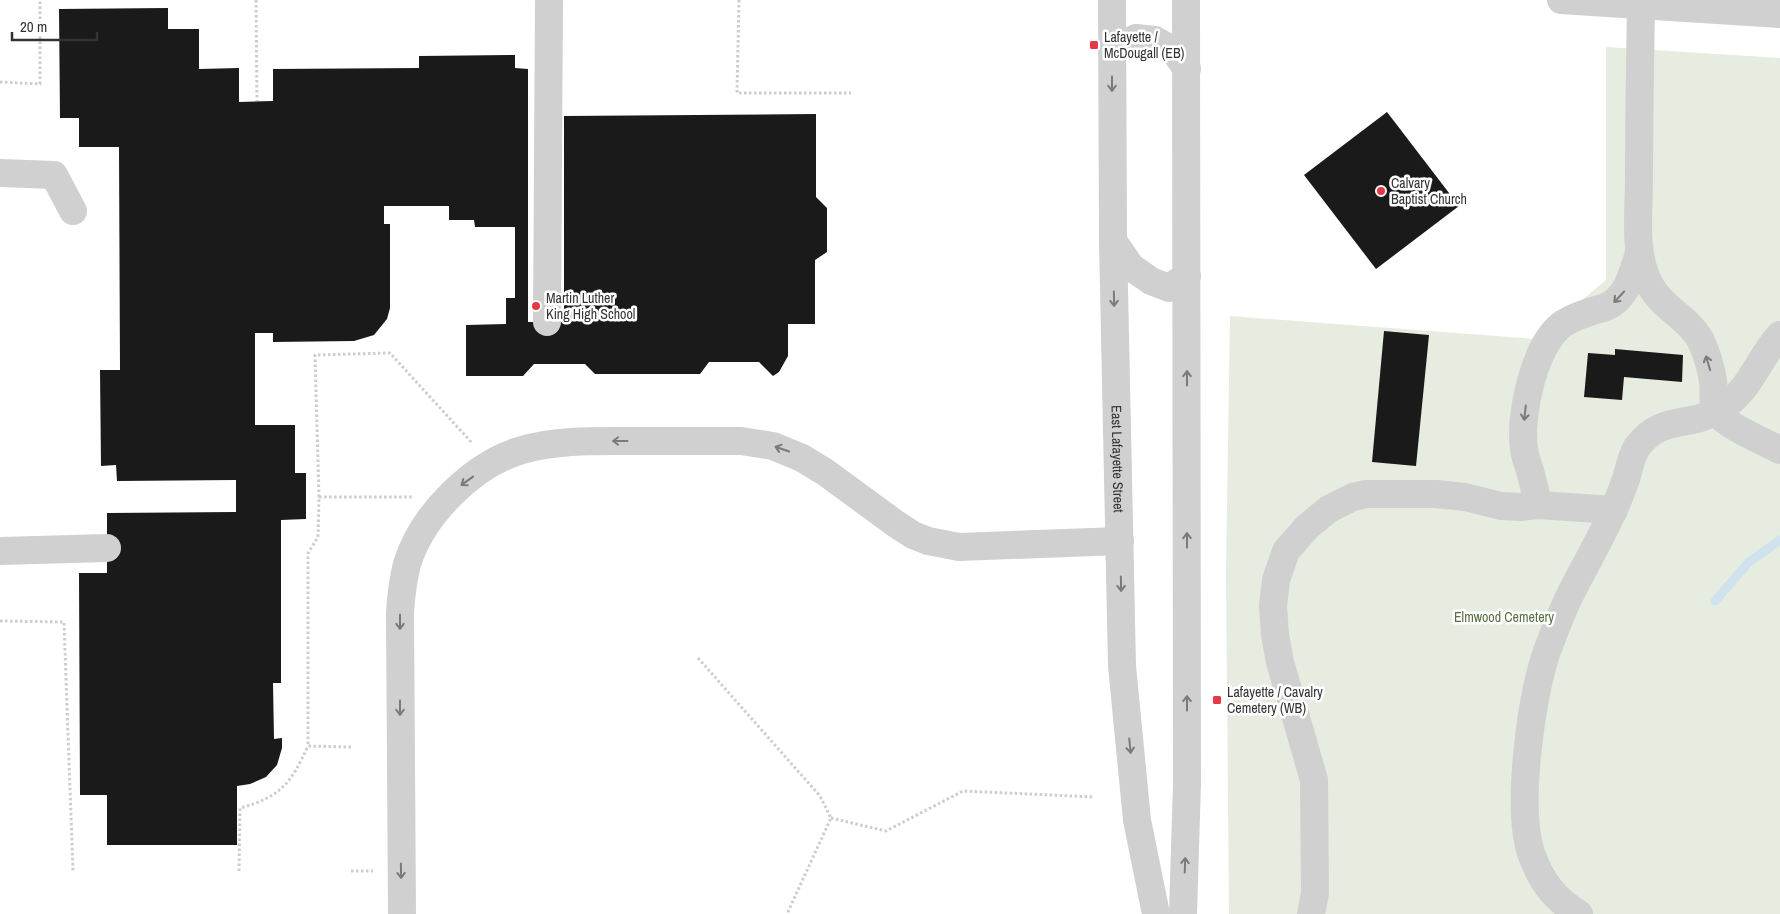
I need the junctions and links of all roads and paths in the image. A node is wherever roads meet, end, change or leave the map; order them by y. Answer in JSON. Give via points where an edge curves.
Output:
{"nodes":[{"id":1,"x":40,"y":0,"type":"edge"},
{"id":2,"x":256,"y":0,"type":"edge"},
{"id":3,"x":550,"y":0,"type":"edge"},
{"id":4,"x":739,"y":0,"type":"edge"},
{"id":5,"x":1112,"y":0,"type":"edge"},
{"id":6,"x":1186,"y":0,"type":"edge"},
{"id":7,"x":1561,"y":0,"type":"edge"},
{"id":8,"x":1641,"y":6,"type":"junction"},
{"id":9,"x":1780,"y":14,"type":"edge"},
{"id":10,"x":1112,"y":49,"type":"junction"},
{"id":11,"x":1186,"y":69,"type":"junction"},
{"id":12,"x":0,"y":82,"type":"edge"},
{"id":13,"x":851,"y":93,"type":"dead end"},
{"id":14,"x":257,"y":101,"type":"dead end"},
{"id":15,"x":0,"y":174,"type":"edge"},
{"id":16,"x":73,"y":211,"type":"dead end"},
{"id":17,"x":1113,"y":241,"type":"junction"},
{"id":18,"x":1639,"y":253,"type":"junction"},
{"id":19,"x":1187,"y":276,"type":"junction"},
{"id":20,"x":547,"y":322,"type":"dead end"},
{"id":21,"x":1780,"y":335,"type":"edge"},
{"id":22,"x":1716,"y":411,"type":"junction"},
{"id":23,"x":474,"y":446,"type":"dead end"},
{"id":24,"x":1780,"y":450,"type":"edge"},
{"id":25,"x":319,"y":497,"type":"junction"},
{"id":26,"x":416,"y":497,"type":"dead end"},
{"id":27,"x":1538,"y":505,"type":"junction"},
{"id":28,"x":1614,"y":510,"type":"junction"},
{"id":29,"x":1120,"y":541,"type":"junction"},
{"id":30,"x":107,"y":548,"type":"dead end"},
{"id":31,"x":0,"y":551,"type":"edge"},
{"id":32,"x":0,"y":621,"type":"edge"},
{"id":33,"x":698,"y":658,"type":"dead end"},
{"id":34,"x":308,"y":746,"type":"junction"},
{"id":35,"x":351,"y":747,"type":"dead end"},
{"id":36,"x":1094,"y":797,"type":"dead end"},
{"id":37,"x":831,"y":818,"type":"junction"},
{"id":38,"x":73,"y":871,"type":"dead end"},
{"id":39,"x":239,"y":871,"type":"dead end"},
{"id":40,"x":402,"y":914,"type":"edge"},
{"id":41,"x":787,"y":914,"type":"edge"},
{"id":42,"x":1156,"y":914,"type":"edge"},
{"id":43,"x":1183,"y":914,"type":"edge"},
{"id":44,"x":1311,"y":914,"type":"edge"},
{"id":45,"x":1579,"y":914,"type":"edge"}],
"edges":[{"from":1,"to":12,"type":"path","via":[[40,84]]},
{"from":2,"to":14,"type":"path"},
{"from":3,"to":20,"type":"street"},
{"from":4,"to":13,"type":"path","via":[[737,94]]},
{"from":5,"to":10,"type":"street","name":"East Lafayette Street"},
{"from":6,"to":11,"type":"street"},
{"from":7,"to":8,"type":"street"},
{"from":8,"to":9,"type":"street"},
{"from":8,"to":18,"type":"street"},
{"from":10,"to":11,"type":"street","via":[[1136,38],[1155,40],[1174,51]]},
{"from":10,"to":17,"type":"street","name":"East Lafayette Street","one_way":true},
{"from":11,"to":19,"type":"street"},
{"from":15,"to":16,"type":"street","via":[[54,175]]},
{"from":17,"to":19,"type":"street","via":[[1131,267],[1151,281],[1169,288]]},
{"from":17,"to":29,"type":"street","name":"East Lafayette Street","one_way":true},
{"from":22,"to":18,"type":"street","one_way":true,"via":[[1713,382],[1701,342],[1694,330],[1654,292]]},
{"from":18,"to":27,"type":"street","one_way":true,"via":[[1630,282],[1614,303],[1575,316],[1561,325],[1539,358],[1527,397],[1523,439]]},
{"from":43,"to":19,"type":"street","one_way":true,"via":[[1187,783]]},
{"from":21,"to":22,"type":"street","via":[[1741,391]]},
{"from":22,"to":24,"type":"street","via":[[1737,428]]},
{"from":22,"to":28,"type":"street","via":[[1666,425],[1645,438],[1636,448]]},
{"from":23,"to":25,"type":"path","via":[[390,353],[315,355]]},
{"from":25,"to":26,"type":"path"},
{"from":25,"to":34,"type":"path","via":[[318,537],[308,553]]},
{"from":27,"to":28,"type":"street"},
{"from":27,"to":44,"type":"street","via":[[1501,506],[1436,494],[1366,494],[1329,509],[1286,550],[1276,580],[1273,616],[1280,662],[1314,780],[1315,893]]},
{"from":28,"to":45,"type":"street","via":[[1569,597],[1546,653],[1533,708],[1527,763],[1525,818],[1531,852],[1549,889],[1563,904]]},
{"from":29,"to":40,"type":"street","one_way":true,"via":[[959,547],[928,541],[896,524],[825,472],[789,452],[757,443],[568,441],[501,458],[444,501],[418,540],[402,589]]},
{"from":29,"to":42,"type":"street","name":"East Lafayette Street","one_way":true,"via":[[1122,666],[1136,808]]},
{"from":30,"to":31,"type":"street"},
{"from":32,"to":38,"type":"path","via":[[64,622]]},
{"from":33,"to":37,"type":"path","via":[[820,796]]},
{"from":34,"to":35,"type":"path"},
{"from":34,"to":39,"type":"path","via":[[296,771],[280,791],[262,802],[240,808]]},
{"from":36,"to":37,"type":"path","via":[[963,791],[886,831]]},
{"from":37,"to":41,"type":"path"}]}
